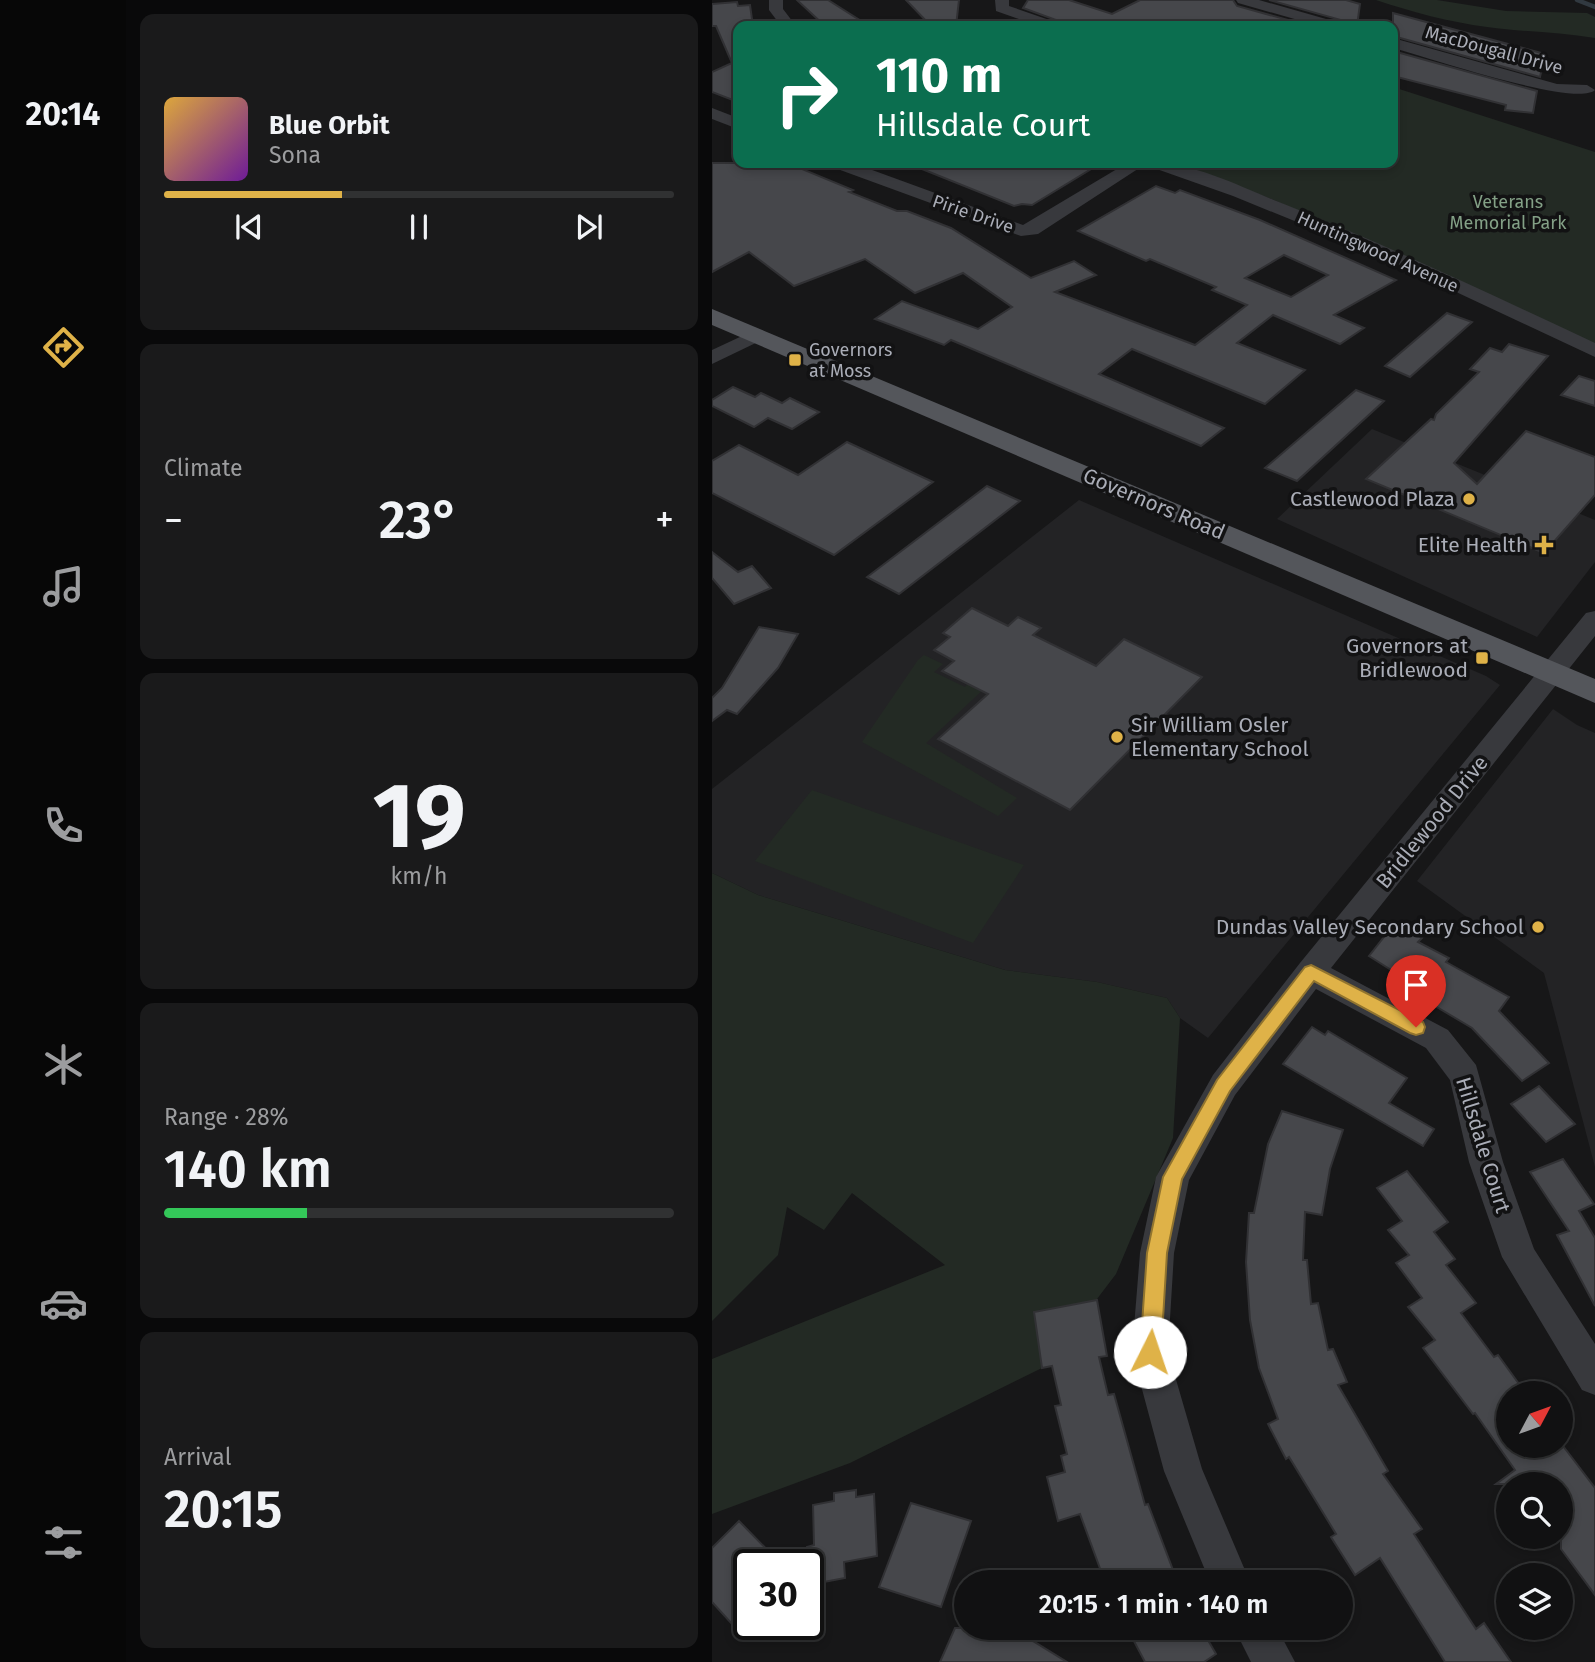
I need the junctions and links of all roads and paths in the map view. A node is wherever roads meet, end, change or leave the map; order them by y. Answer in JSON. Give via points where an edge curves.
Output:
{"nodes":[{"id":1,"x":776,"y":0,"type":"edge"},
{"id":2,"x":1002,"y":0,"type":"edge"},
{"id":3,"x":1243,"y":0,"type":"edge"},
{"id":4,"x":786,"y":21,"type":"edge"},
{"id":5,"x":1039,"y":21,"type":"edge"},
{"id":6,"x":1317,"y":21,"type":"edge"},
{"id":7,"x":1398,"y":44,"type":"edge"},
{"id":8,"x":1587,"y":90,"type":"dead end"},
{"id":9,"x":712,"y":113,"type":"edge"},
{"id":10,"x":733,"y":122,"type":"edge"},
{"id":11,"x":851,"y":168,"type":"edge"},
{"id":12,"x":1130,"y":168,"type":"edge"},
{"id":13,"x":1171,"y":168,"type":"edge"},
{"id":14,"x":712,"y":316,"type":"edge"},
{"id":15,"x":748,"y":331,"type":"junction"},
{"id":16,"x":712,"y":344,"type":"edge"},
{"id":17,"x":1595,"y":351,"type":"edge"},
{"id":18,"x":712,"y":358,"type":"edge"},
{"id":19,"x":1595,"y":619,"type":"edge"},
{"id":20,"x":1550,"y":674,"type":"junction"},
{"id":21,"x":1595,"y":692,"type":"edge"},
{"id":22,"x":1311,"y":972,"type":"junction"},
{"id":23,"x":1595,"y":1377,"type":"edge"},
{"id":24,"x":1225,"y":1570,"type":"edge"},
{"id":25,"x":1261,"y":1640,"type":"edge"},
{"id":26,"x":1274,"y":1662,"type":"edge"}],
"edges":[{"from":1,"to":4,"type":"street","via":[[776,10]]},
{"from":2,"to":5,"type":"street","via":[[1001,8]]},
{"from":3,"to":6,"type":"street"},
{"from":7,"to":8,"type":"street","name":"MacDougall Drive","via":[[1556,89]]},
{"from":9,"to":10,"type":"street"},
{"from":11,"to":12,"type":"street","name":"Pirie Drive","via":[[1021,231],[1032,230]]},
{"from":13,"to":17,"type":"street","name":"Huntingwood Avenue","via":[[1380,249]]},
{"from":14,"to":15,"type":"main road","name":"Governors Road"},
{"from":15,"to":16,"type":"street"},
{"from":15,"to":18,"type":"street"},
{"from":15,"to":20,"type":"main road","name":"Governors Road"},
{"from":19,"to":20,"type":"street","name":"Bridlewood Drive"},
{"from":20,"to":21,"type":"main road","name":"Governors Road"},
{"from":20,"to":22,"type":"street","name":"Bridlewood Drive"},
{"from":22,"to":23,"type":"street","name":"Hillsdale Court","via":[[1437,1039],[1465,1075],[1486,1162],[1519,1257]]},
{"from":22,"to":24,"type":"street","name":"Bridlewood Drive","via":[[1224,1085],[1173,1177],[1157,1253],[1150,1352],[1183,1471]]},
{"from":25,"to":26,"type":"street"}]}
